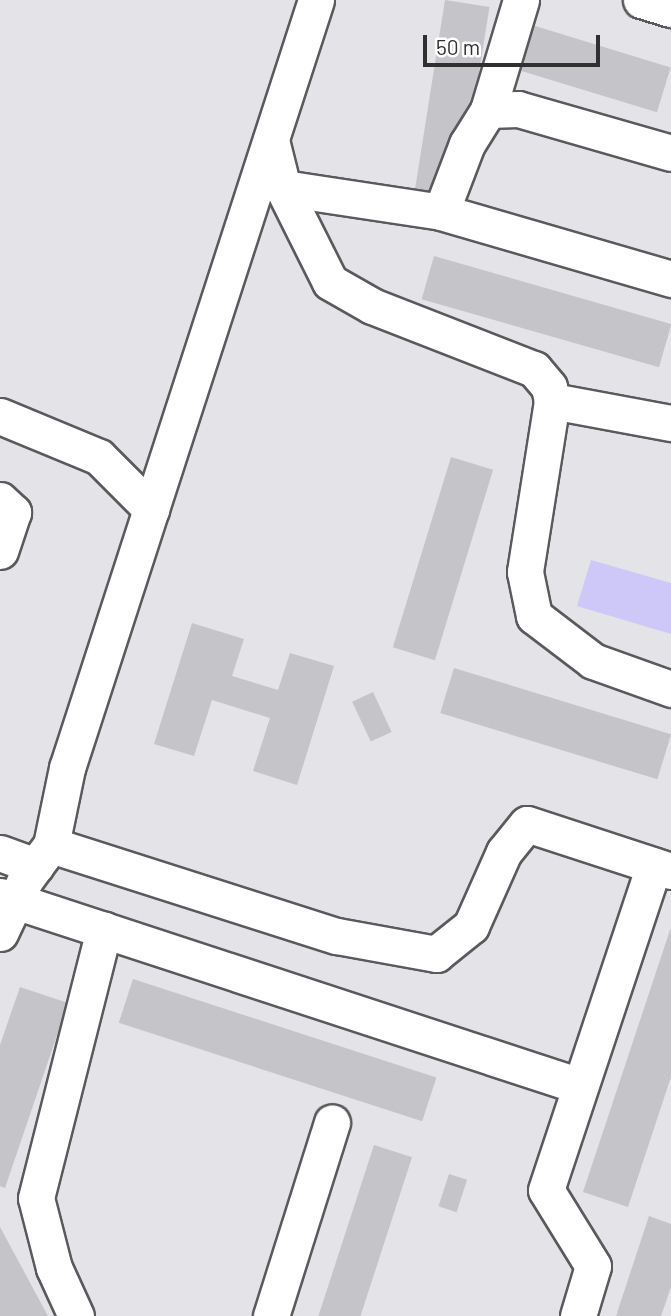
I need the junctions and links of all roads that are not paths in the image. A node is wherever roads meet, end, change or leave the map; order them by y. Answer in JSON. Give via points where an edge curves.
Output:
{"nodes":[{"id":1,"x":316,"y":0,"type":"edge"},
{"id":2,"x":521,"y":0,"type":"edge"},
{"id":3,"x":642,"y":0,"type":"edge"},
{"id":4,"x":671,"y":9,"type":"edge"},
{"id":5,"x":488,"y":110,"type":"junction"},
{"id":6,"x":271,"y":140,"type":"junction"},
{"id":7,"x":671,"y":153,"type":"edge"},
{"id":8,"x":283,"y":188,"type":"junction"},
{"id":9,"x":441,"y":212,"type":"junction"},
{"id":10,"x":671,"y":279,"type":"edge"},
{"id":11,"x":552,"y":401,"type":"junction"},
{"id":12,"x":0,"y":416,"type":"edge"},
{"id":13,"x":671,"y":423,"type":"edge"},
{"id":14,"x":0,"y":500,"type":"edge"},
{"id":15,"x":151,"y":509,"type":"junction"},
{"id":16,"x":0,"y":551,"type":"edge"},
{"id":17,"x":671,"y":688,"type":"edge"},
{"id":18,"x":0,"y":853,"type":"edge"},
{"id":19,"x":43,"y":855,"type":"junction"},
{"id":20,"x":663,"y":869,"type":"edge"},
{"id":21,"x":7,"y":898,"type":"edge"},
{"id":22,"x":104,"y":929,"type":"junction"},
{"id":23,"x":0,"y":933,"type":"edge"},
{"id":24,"x":580,"y":1086,"type":"junction"},
{"id":25,"x":332,"y":1122,"type":"dead end"},
{"id":26,"x":76,"y":1316,"type":"edge"},
{"id":27,"x":271,"y":1316,"type":"edge"},
{"id":28,"x":578,"y":1316,"type":"edge"}],
"edges":[{"from":1,"to":6,"type":"street"},
{"from":2,"to":5,"type":"street"},
{"from":3,"to":4,"type":"street"},
{"from":5,"to":7,"type":"street","via":[[518,109]]},
{"from":5,"to":9,"type":"street","via":[[467,144]]},
{"from":6,"to":8,"type":"street"},
{"from":6,"to":15,"type":"street"},
{"from":8,"to":9,"type":"street"},
{"from":8,"to":11,"type":"street","via":[[330,282],[372,306],[534,369],[549,387]]},
{"from":9,"to":10,"type":"street"},
{"from":11,"to":13,"type":"street"},
{"from":11,"to":17,"type":"street","via":[[525,572],[534,616],[593,661]]},
{"from":12,"to":15,"type":"street","via":[[99,457]]},
{"from":14,"to":16,"type":"street","via":[[13,512]]},
{"from":15,"to":19,"type":"street"},
{"from":18,"to":19,"type":"street"},
{"from":19,"to":20,"type":"street","via":[[337,936],[436,954],[471,926],[505,852],[527,824]]},
{"from":19,"to":21,"type":"street"},
{"from":20,"to":24,"type":"street"},
{"from":21,"to":22,"type":"street"},
{"from":21,"to":23,"type":"street"},
{"from":22,"to":24,"type":"street"},
{"from":22,"to":26,"type":"street","via":[[36,1198],[54,1268]]},
{"from":24,"to":28,"type":"street","via":[[546,1190],[593,1266]]},
{"from":25,"to":27,"type":"street"}]}
